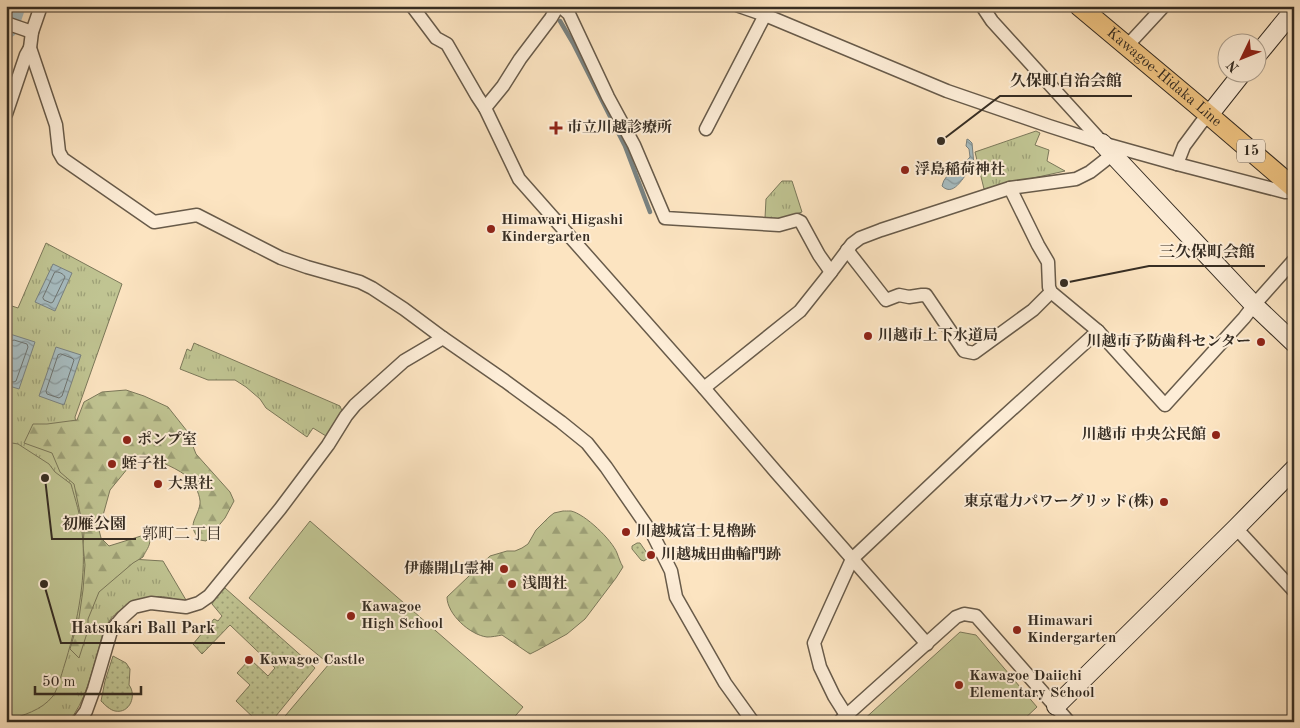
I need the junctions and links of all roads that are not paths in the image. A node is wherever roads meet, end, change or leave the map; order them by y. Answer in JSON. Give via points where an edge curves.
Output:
{"nodes":[{"id":1,"x":41,"y":6,"type":"edge"},
{"id":2,"x":412,"y":6,"type":"edge"},
{"id":3,"x":559,"y":6,"type":"edge"},
{"id":4,"x":739,"y":6,"type":"edge"},
{"id":5,"x":982,"y":6,"type":"edge"},
{"id":6,"x":1079,"y":6,"type":"edge"},
{"id":7,"x":1164,"y":6,"type":"edge"},
{"id":8,"x":1289,"y":13,"type":"edge"},
{"id":9,"x":765,"y":16,"type":"junction"},
{"id":10,"x":6,"y":23,"type":"edge"},
{"id":11,"x":30,"y":31,"type":"junction"},
{"id":12,"x":1268,"y":41,"type":"edge"},
{"id":13,"x":1127,"y":46,"type":"junction"},
{"id":14,"x":30,"y":48,"type":"junction"},
{"id":15,"x":1234,"y":82,"type":"edge"},
{"id":16,"x":485,"y":108,"type":"junction"},
{"id":17,"x":6,"y":114,"type":"edge"},
{"id":18,"x":1209,"y":115,"type":"junction"},
{"id":19,"x":706,"y":129,"type":"dead end"},
{"id":20,"x":1108,"y":148,"type":"junction"},
{"id":21,"x":1177,"y":164,"type":"junction"},
{"id":22,"x":1010,"y":188,"type":"junction"},
{"id":23,"x":1294,"y":188,"type":"edge"},
{"id":24,"x":1294,"y":192,"type":"edge"},
{"id":25,"x":847,"y":250,"type":"junction"},
{"id":26,"x":1294,"y":260,"type":"edge"},
{"id":27,"x":831,"y":272,"type":"junction"},
{"id":28,"x":1051,"y":292,"type":"junction"},
{"id":29,"x":1254,"y":305,"type":"junction"},
{"id":30,"x":1098,"y":331,"type":"junction"},
{"id":31,"x":444,"y":338,"type":"junction"},
{"id":32,"x":1294,"y":343,"type":"edge"},
{"id":33,"x":704,"y":388,"type":"junction"},
{"id":34,"x":1294,"y":469,"type":"edge"},
{"id":35,"x":1236,"y":528,"type":"junction"},
{"id":36,"x":852,"y":559,"type":"junction"},
{"id":37,"x":1294,"y":591,"type":"edge"},
{"id":38,"x":926,"y":644,"type":"junction"},
{"id":39,"x":1056,"y":706,"type":"junction"},
{"id":40,"x":842,"y":718,"type":"edge"},
{"id":41,"x":78,"y":722,"type":"edge"},
{"id":42,"x":754,"y":722,"type":"edge"},
{"id":43,"x":1069,"y":722,"type":"edge"}],
"edges":[{"from":1,"to":11,"type":"street"},
{"from":2,"to":16,"type":"street","via":[[436,38],[447,44]]},
{"from":3,"to":16,"type":"street"},
{"from":3,"to":27,"type":"street","via":[[569,14],[634,145],[664,218],[779,225],[797,220]]},
{"from":4,"to":9,"type":"street"},
{"from":5,"to":20,"type":"street"},
{"from":6,"to":13,"type":"main road","name":"Kawagoe-Hidaka Line","number":"15"},
{"from":7,"to":13,"type":"street"},
{"from":8,"to":12,"type":"street"},
{"from":9,"to":19,"type":"street"},
{"from":9,"to":20,"type":"street","via":[[947,91]]},
{"from":10,"to":11,"type":"street"},
{"from":11,"to":14,"type":"street"},
{"from":13,"to":18,"type":"main road","name":"Kawagoe-Hidaka Line","number":"15"},
{"from":14,"to":17,"type":"street"},
{"from":14,"to":31,"type":"street","via":[[56,125],[63,160],[154,222],[197,215],[281,258],[360,282]]},
{"from":15,"to":18,"type":"street"},
{"from":16,"to":33,"type":"street","via":[[519,179]]},
{"from":18,"to":21,"type":"street","via":[[1184,146]]},
{"from":18,"to":23,"type":"main road","name":"Kawagoe-Hidaka Line","number":"15"},
{"from":20,"to":21,"type":"street"},
{"from":20,"to":22,"type":"street","via":[[1090,172],[1076,179]]},
{"from":20,"to":29,"type":"street"},
{"from":21,"to":24,"type":"street"},
{"from":22,"to":25,"type":"street","via":[[880,230],[860,238]]},
{"from":22,"to":28,"type":"street","via":[[1048,262]]},
{"from":25,"to":27,"type":"street"},
{"from":25,"to":28,"type":"street","via":[[886,300],[899,294],[909,297],[926,295],[964,351],[974,353],[1033,310]]},
{"from":26,"to":29,"type":"street"},
{"from":27,"to":33,"type":"street","via":[[800,311]]},
{"from":28,"to":30,"type":"street"},
{"from":29,"to":30,"type":"street","via":[[1165,405]]},
{"from":29,"to":32,"type":"street"},
{"from":30,"to":36,"type":"street"},
{"from":31,"to":41,"type":"street","via":[[404,361],[355,405],[280,510],[209,596],[186,607],[151,603],[134,607],[122,617],[111,631],[94,690]]},
{"from":31,"to":42,"type":"street","via":[[587,443],[653,535],[671,571],[676,597],[725,683]]},
{"from":33,"to":36,"type":"street"},
{"from":34,"to":35,"type":"street"},
{"from":35,"to":37,"type":"street"},
{"from":35,"to":39,"type":"street"},
{"from":36,"to":38,"type":"street"},
{"from":36,"to":40,"type":"street","via":[[814,643],[820,667]]},
{"from":38,"to":39,"type":"street","via":[[956,617],[964,614],[976,616]]},
{"from":38,"to":40,"type":"street"},
{"from":39,"to":43,"type":"street"}]}
